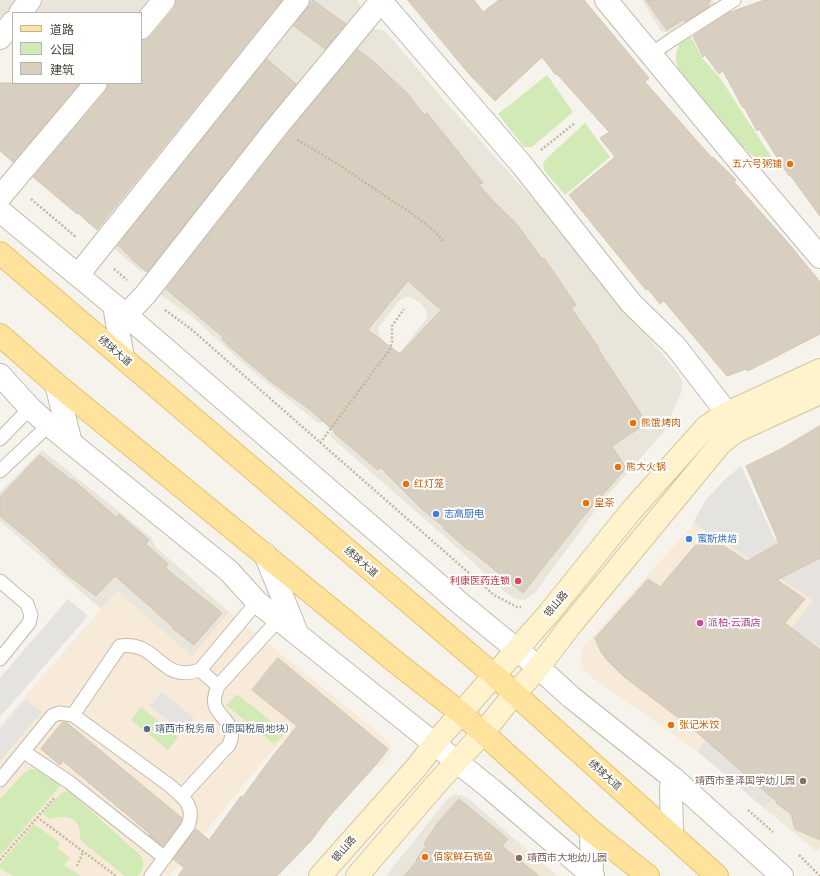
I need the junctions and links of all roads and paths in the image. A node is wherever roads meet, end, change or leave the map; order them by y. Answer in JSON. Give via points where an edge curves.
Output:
{"nodes":[{"id":1,"x":30,"y":0,"type":"edge"},
{"id":2,"x":164,"y":0,"type":"edge"},
{"id":3,"x":298,"y":0,"type":"edge"},
{"id":4,"x":381,"y":0,"type":"edge"},
{"id":5,"x":606,"y":0,"type":"edge"},
{"id":6,"x":734,"y":0,"type":"edge"},
{"id":7,"x":21,"y":12,"type":"edge"},
{"id":8,"x":12,"y":23,"type":"edge"},
{"id":9,"x":142,"y":27,"type":"edge"},
{"id":10,"x":0,"y":38,"type":"edge"},
{"id":11,"x":651,"y":54,"type":"junction"},
{"id":12,"x":95,"y":84,"type":"edge"},
{"id":13,"x":575,"y":123,"type":"dead end"},
{"id":14,"x":276,"y":128,"type":"junction"},
{"id":15,"x":522,"y":165,"type":"junction"},
{"id":16,"x":6,"y":190,"type":"edge"},
{"id":17,"x":0,"y":211,"type":"edge"},
{"id":18,"x":444,"y":242,"type":"dead end"},
{"id":19,"x":0,"y":253,"type":"edge"},
{"id":20,"x":95,"y":253,"type":"junction"},
{"id":21,"x":820,"y":257,"type":"edge"},
{"id":22,"x":78,"y":276,"type":"junction"},
{"id":23,"x":145,"y":295,"type":"junction"},
{"id":24,"x":404,"y":309,"type":"dead end"},
{"id":25,"x":120,"y":310,"type":"junction"},
{"id":26,"x":0,"y":335,"type":"edge"},
{"id":27,"x":122,"y":358,"type":"junction"},
{"id":28,"x":820,"y":370,"type":"edge"},
{"id":29,"x":0,"y":374,"type":"edge"},
{"id":30,"x":56,"y":384,"type":"junction"},
{"id":31,"x":820,"y":393,"type":"edge"},
{"id":32,"x":30,"y":408,"type":"junction"},
{"id":33,"x":727,"y":413,"type":"junction"},
{"id":34,"x":49,"y":425,"type":"junction"},
{"id":35,"x":0,"y":439,"type":"edge"},
{"id":36,"x":71,"y":443,"type":"junction"},
{"id":37,"x":320,"y":443,"type":"junction"},
{"id":38,"x":0,"y":471,"type":"edge"},
{"id":39,"x":265,"y":554,"type":"junction"},
{"id":40,"x":0,"y":581,"type":"edge"},
{"id":41,"x":256,"y":602,"type":"junction"},
{"id":42,"x":526,"y":607,"type":"dead end"},
{"id":43,"x":279,"y":619,"type":"junction"},
{"id":44,"x":298,"y":635,"type":"junction"},
{"id":45,"x":516,"y":650,"type":"junction"},
{"id":46,"x":0,"y":659,"type":"edge"},
{"id":47,"x":538,"y":667,"type":"junction"},
{"id":48,"x":200,"y":670,"type":"junction"},
{"id":49,"x":495,"y":676,"type":"junction"},
{"id":50,"x":218,"y":686,"type":"junction"},
{"id":51,"x":514,"y":694,"type":"junction"},
{"id":52,"x":461,"y":713,"type":"junction"},
{"id":53,"x":73,"y":715,"type":"junction"},
{"id":54,"x":483,"y":732,"type":"junction"},
{"id":55,"x":433,"y":744,"type":"junction"},
{"id":56,"x":24,"y":752,"type":"junction"},
{"id":57,"x":456,"y":762,"type":"junction"},
{"id":58,"x":673,"y":778,"type":"junction"},
{"id":59,"x":0,"y":780,"type":"edge"},
{"id":60,"x":69,"y":782,"type":"junction"},
{"id":61,"x":182,"y":796,"type":"junction"},
{"id":62,"x":745,"y":807,"type":"dead end"},
{"id":63,"x":37,"y":817,"type":"junction"},
{"id":64,"x":591,"y":831,"type":"junction"},
{"id":65,"x":774,"y":833,"type":"dead end"},
{"id":66,"x":672,"y":835,"type":"junction"},
{"id":67,"x":83,"y":852,"type":"junction"},
{"id":68,"x":797,"y":853,"type":"dead end"},
{"id":69,"x":165,"y":858,"type":"junction"},
{"id":70,"x":0,"y":860,"type":"edge"},
{"id":71,"x":77,"y":866,"type":"dead end"},
{"id":72,"x":759,"y":866,"type":"edge"},
{"id":73,"x":116,"y":876,"type":"edge"},
{"id":74,"x":151,"y":876,"type":"edge"},
{"id":75,"x":320,"y":876,"type":"edge"},
{"id":76,"x":357,"y":876,"type":"edge"},
{"id":77,"x":592,"y":876,"type":"edge"},
{"id":78,"x":648,"y":876,"type":"edge"},
{"id":79,"x":717,"y":876,"type":"edge"},
{"id":80,"x":782,"y":876,"type":"edge"},
{"id":81,"x":820,"y":876,"type":"edge"}],
"edges":[{"from":1,"to":7,"type":"street"},
{"from":2,"to":9,"type":"street"},
{"from":3,"to":20,"type":"street"},
{"from":4,"to":14,"type":"street"},
{"from":4,"to":15,"type":"street"},
{"from":5,"to":11,"type":"street"},
{"from":6,"to":11,"type":"lane"},
{"from":8,"to":10,"type":"street"},
{"from":11,"to":21,"type":"street"},
{"from":12,"to":16,"type":"street"},
{"from":13,"to":15,"type":"path"},
{"from":14,"to":18,"type":"path","via":[[314,149],[422,220]]},
{"from":14,"to":23,"type":"street"},
{"from":15,"to":33,"type":"street","via":[[631,303],[676,347]]},
{"from":16,"to":20,"type":"path"},
{"from":17,"to":22,"type":"street"},
{"from":19,"to":27,"type":"main road","name":"绣球大道"},
{"from":20,"to":22,"type":"street"},
{"from":20,"to":23,"type":"path"},
{"from":22,"to":25,"type":"street"},
{"from":23,"to":25,"type":"street"},
{"from":23,"to":37,"type":"path","via":[[191,329]]},
{"from":24,"to":37,"type":"path","via":[[392,326],[390,349]]},
{"from":25,"to":27,"type":"street"},
{"from":25,"to":45,"type":"street"},
{"from":26,"to":30,"type":"main road"},
{"from":27,"to":49,"type":"main road","name":"绣球大道"},
{"from":28,"to":33,"type":"main road","name":"银山路"},
{"from":29,"to":32,"type":"street"},
{"from":30,"to":36,"type":"street"},
{"from":30,"to":39,"type":"main road"},
{"from":31,"to":47,"type":"main road","via":[[737,431],[721,443]]},
{"from":32,"to":34,"type":"street"},
{"from":32,"to":35,"type":"lane"},
{"from":33,"to":45,"type":"main road","name":"银山路","via":[[706,427],[631,511]]},
{"from":34,"to":36,"type":"street"},
{"from":34,"to":38,"type":"lane"},
{"from":36,"to":41,"type":"street","via":[[229,571]]},
{"from":37,"to":42,"type":"path","via":[[494,595],[517,607]]},
{"from":39,"to":44,"type":"street"},
{"from":39,"to":52,"type":"main road"},
{"from":40,"to":46,"type":"lane","via":[[27,604],[31,615],[29,624]]},
{"from":41,"to":43,"type":"street"},
{"from":41,"to":48,"type":"lane"},
{"from":43,"to":44,"type":"street"},
{"from":43,"to":50,"type":"lane"},
{"from":44,"to":55,"type":"street"},
{"from":45,"to":47,"type":"street"},
{"from":45,"to":49,"type":"main road","name":"银山路"},
{"from":47,"to":51,"type":"main road"},
{"from":47,"to":58,"type":"street","via":[[571,698]]},
{"from":48,"to":50,"type":"lane"},
{"from":48,"to":53,"type":"lane","via":[[180,674],[169,669],[139,646],[120,646]]},
{"from":49,"to":51,"type":"main road","name":"绣球大道"},
{"from":49,"to":52,"type":"main road","name":"银山路"},
{"from":50,"to":61,"type":"lane","via":[[214,696],[215,706],[230,725],[232,734],[229,746]]},
{"from":51,"to":54,"type":"main road"},
{"from":51,"to":66,"type":"main road","name":"绣球大道"},
{"from":52,"to":54,"type":"main road"},
{"from":52,"to":55,"type":"main road","name":"银山路"},
{"from":53,"to":56,"type":"lane","via":[[59,713],[52,716]]},
{"from":53,"to":61,"type":"lane"},
{"from":54,"to":57,"type":"main road"},
{"from":54,"to":64,"type":"main road"},
{"from":55,"to":57,"type":"street"},
{"from":55,"to":75,"type":"main road","name":"银山路","via":[[415,769]]},
{"from":56,"to":59,"type":"lane"},
{"from":56,"to":60,"type":"lane"},
{"from":57,"to":76,"type":"main road"},
{"from":57,"to":77,"type":"street"},
{"from":58,"to":66,"type":"street"},
{"from":58,"to":72,"type":"street"},
{"from":60,"to":63,"type":"path"},
{"from":60,"to":69,"type":"lane"},
{"from":61,"to":69,"type":"lane","via":[[191,812],[191,818]]},
{"from":62,"to":65,"type":"path"},
{"from":63,"to":67,"type":"path"},
{"from":63,"to":70,"type":"path"},
{"from":64,"to":77,"type":"street"},
{"from":64,"to":78,"type":"main road"},
{"from":66,"to":79,"type":"main road","name":"绣球大道"},
{"from":67,"to":71,"type":"path"},
{"from":67,"to":73,"type":"path"},
{"from":68,"to":81,"type":"path"},
{"from":69,"to":74,"type":"lane"},
{"from":72,"to":80,"type":"street"}]}
